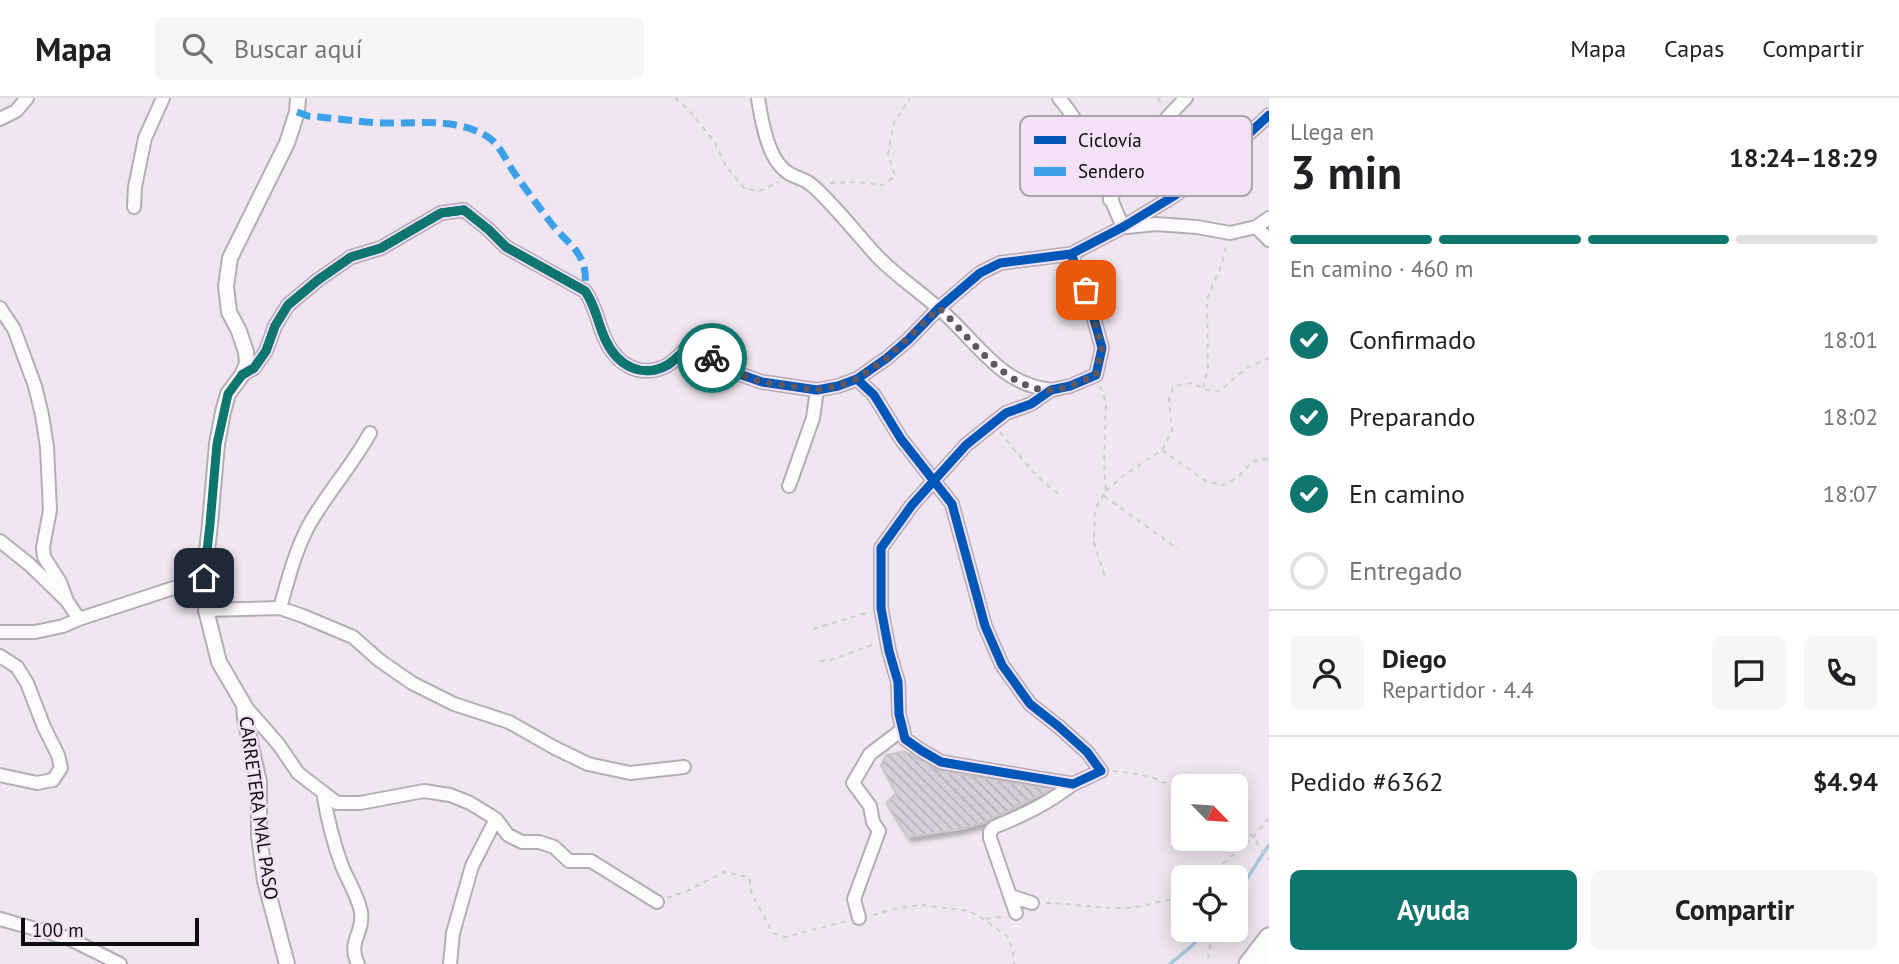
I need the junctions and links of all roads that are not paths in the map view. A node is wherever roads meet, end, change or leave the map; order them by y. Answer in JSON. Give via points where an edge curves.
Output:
{"nodes":[{"id":1,"x":27,"y":98,"type":"edge"},
{"id":2,"x":163,"y":98,"type":"edge"},
{"id":3,"x":298,"y":98,"type":"edge"},
{"id":4,"x":758,"y":98,"type":"edge"},
{"id":5,"x":1059,"y":98,"type":"edge"},
{"id":6,"x":1186,"y":98,"type":"edge"},
{"id":7,"x":1269,"y":115,"type":"edge"},
{"id":8,"x":1073,"y":116,"type":"edge"},
{"id":9,"x":1167,"y":116,"type":"edge"},
{"id":10,"x":0,"y":119,"type":"edge"},
{"id":11,"x":1252,"y":131,"type":"edge"},
{"id":12,"x":1109,"y":196,"type":"edge"},
{"id":13,"x":1112,"y":196,"type":"edge"},
{"id":14,"x":1174,"y":196,"type":"edge"},
{"id":15,"x":1110,"y":200,"type":"junction"},
{"id":16,"x":134,"y":207,"type":"dead end"},
{"id":17,"x":1269,"y":218,"type":"edge"},
{"id":18,"x":1123,"y":227,"type":"junction"},
{"id":19,"x":1256,"y":228,"type":"junction"},
{"id":20,"x":1269,"y":240,"type":"edge"},
{"id":21,"x":1071,"y":254,"type":"junction"},
{"id":22,"x":0,"y":308,"type":"edge"},
{"id":23,"x":939,"y":308,"type":"junction"},
{"id":24,"x":242,"y":375,"type":"junction"},
{"id":25,"x":857,"y":379,"type":"junction"},
{"id":26,"x":817,"y":390,"type":"junction"},
{"id":27,"x":1051,"y":390,"type":"junction"},
{"id":28,"x":370,"y":433,"type":"dead end"},
{"id":29,"x":933,"y":482,"type":"junction"},
{"id":30,"x":789,"y":485,"type":"dead end"},
{"id":31,"x":0,"y":541,"type":"edge"},
{"id":32,"x":204,"y":578,"type":"junction"},
{"id":33,"x":66,"y":601,"type":"junction"},
{"id":34,"x":280,"y":608,"type":"junction"},
{"id":35,"x":206,"y":610,"type":"junction"},
{"id":36,"x":79,"y":619,"type":"junction"},
{"id":37,"x":0,"y":632,"type":"edge"},
{"id":38,"x":0,"y":656,"type":"edge"},
{"id":39,"x":244,"y":705,"type":"junction"},
{"id":40,"x":903,"y":729,"type":"junction"},
{"id":41,"x":684,"y":767,"type":"dead end"},
{"id":42,"x":0,"y":775,"type":"edge"},
{"id":43,"x":1073,"y":784,"type":"junction"},
{"id":44,"x":323,"y":792,"type":"junction"},
{"id":45,"x":496,"y":819,"type":"junction"},
{"id":46,"x":1011,"y":896,"type":"junction"},
{"id":47,"x":657,"y":902,"type":"road end"},
{"id":48,"x":1032,"y":904,"type":"road end"},
{"id":49,"x":1016,"y":913,"type":"road end"},
{"id":50,"x":859,"y":918,"type":"road end"},
{"id":51,"x":0,"y":919,"type":"edge"},
{"id":52,"x":1269,"y":938,"type":"edge"},
{"id":53,"x":120,"y":964,"type":"edge"},
{"id":54,"x":287,"y":964,"type":"edge"},
{"id":55,"x":358,"y":964,"type":"edge"},
{"id":56,"x":450,"y":964,"type":"edge"},
{"id":57,"x":1249,"y":964,"type":"edge"}],
"edges":[{"from":1,"to":10,"type":"street","via":[[16,111]]},
{"from":2,"to":16,"type":"street","via":[[145,138]]},
{"from":3,"to":24,"type":"street","name":"CARRETERA MAL PASO","via":[[287,143],[230,258],[226,286],[229,312],[246,352]]},
{"from":4,"to":23,"type":"street","via":[[776,161],[787,174],[811,183],[880,258]]},
{"from":5,"to":8,"type":"street"},
{"from":6,"to":9,"type":"street"},
{"from":7,"to":11,"type":"street"},
{"from":12,"to":15,"type":"street"},
{"from":13,"to":15,"type":"street"},
{"from":14,"to":18,"type":"street"},
{"from":15,"to":18,"type":"street"},
{"from":17,"to":19,"type":"street"},
{"from":18,"to":19,"type":"street","via":[[1156,224],[1230,233]]},
{"from":18,"to":21,"type":"street"},
{"from":19,"to":20,"type":"street"},
{"from":21,"to":23,"type":"street","via":[[1000,263],[980,273]]},
{"from":21,"to":27,"type":"street","via":[[1102,348],[1096,375]]},
{"from":22,"to":33,"type":"street","via":[[14,329],[42,415],[50,510],[44,557]]},
{"from":23,"to":25,"type":"street","via":[[887,358]]},
{"from":23,"to":27,"type":"street","via":[[1005,373],[1034,388]]},
{"from":24,"to":26,"type":"street","via":[[254,368],[266,351],[288,305],[318,280],[351,257],[381,248],[441,213],[464,210],[506,247],[585,291],[606,343],[624,365],[653,371],[688,347],[762,382]]},
{"from":24,"to":32,"type":"street","name":"CARRETERA MAL PASO","via":[[228,394],[219,433]]},
{"from":25,"to":26,"type":"street"},
{"from":25,"to":29,"type":"street","via":[[874,395]]},
{"from":26,"to":30,"type":"street","via":[[813,418]]},
{"from":27,"to":29,"type":"street","via":[[1006,413],[967,444]]},
{"from":28,"to":34,"type":"street","via":[[309,525]]},
{"from":29,"to":40,"type":"street","via":[[881,548],[881,608]]},
{"from":29,"to":43,"type":"street","via":[[952,504],[985,626],[1002,665],[1030,704],[1087,752],[1101,771]]},
{"from":31,"to":33,"type":"street"},
{"from":32,"to":35,"type":"street","name":"CARRETERA MAL PASO"},
{"from":32,"to":36,"type":"street"},
{"from":33,"to":36,"type":"street"},
{"from":34,"to":35,"type":"street"},
{"from":34,"to":41,"type":"street","via":[[353,637],[412,683],[454,704],[509,722],[588,764],[630,774]]},
{"from":35,"to":39,"type":"street","name":"CARRETERA MAL PASO","via":[[219,662]]},
{"from":36,"to":37,"type":"street","via":[[35,632]]},
{"from":38,"to":42,"type":"street","via":[[17,667],[27,683],[61,768],[53,780],[37,783]]},
{"from":39,"to":44,"type":"street","via":[[298,774]]},
{"from":39,"to":54,"type":"street","name":"CARRETERA MAL PASO","via":[[258,782],[265,881]]},
{"from":40,"to":43,"type":"street","via":[[905,739],[942,762]]},
{"from":40,"to":50,"type":"street","via":[[870,754],[853,783],[870,806],[879,831],[854,900]]},
{"from":43,"to":46,"type":"street","via":[[1049,803],[990,832]]},
{"from":44,"to":45,"type":"street","via":[[337,803],[424,791],[450,795]]},
{"from":44,"to":55,"type":"street","via":[[342,866],[360,908],[362,926],[353,949]]},
{"from":45,"to":47,"type":"street","via":[[508,835],[554,847],[569,861],[592,861]]},
{"from":45,"to":56,"type":"street","via":[[472,866],[453,933]]},
{"from":46,"to":48,"type":"street"},
{"from":46,"to":49,"type":"street"},
{"from":51,"to":53,"type":"street","via":[[68,939]]},
{"from":52,"to":57,"type":"highway"}]}
